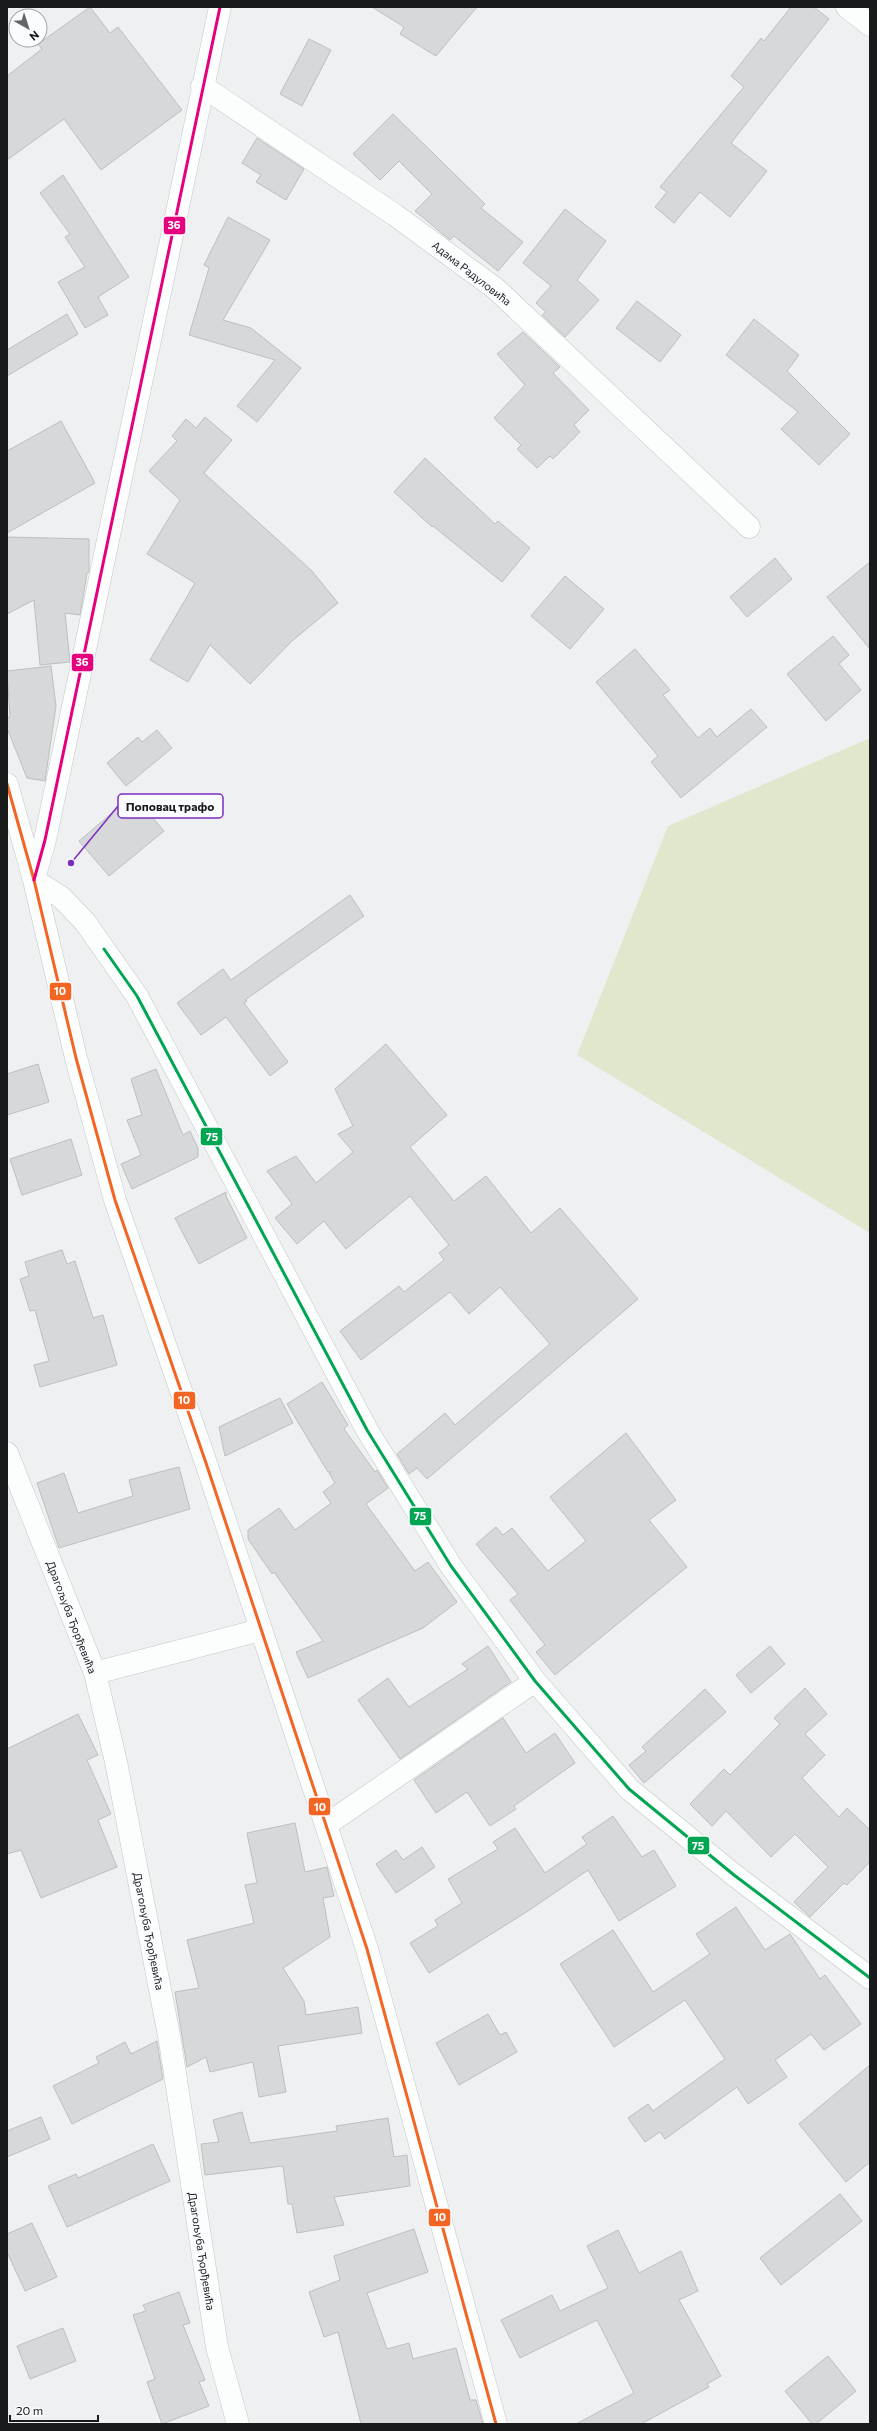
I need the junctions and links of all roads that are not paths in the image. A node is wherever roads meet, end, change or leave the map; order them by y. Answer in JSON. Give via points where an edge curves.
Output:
{"nodes":[{"id":1,"x":220,"y":7,"type":"edge"},
{"id":2,"x":847,"y":7,"type":"edge"},
{"id":3,"x":870,"y":25,"type":"edge"},
{"id":4,"x":202,"y":86,"type":"junction"},
{"id":5,"x":749,"y":527,"type":"dead end"},
{"id":6,"x":7,"y":784,"type":"edge"},
{"id":7,"x":34,"y":880,"type":"junction"},
{"id":8,"x":7,"y":1453,"type":"edge"},
{"id":9,"x":260,"y":1630,"type":"junction"},
{"id":10,"x":95,"y":1673,"type":"junction"},
{"id":11,"x":535,"y":1681,"type":"junction"},
{"id":12,"x":326,"y":1825,"type":"junction"},
{"id":13,"x":870,"y":1978,"type":"edge"},
{"id":14,"x":238,"y":2424,"type":"edge"},
{"id":15,"x":496,"y":2424,"type":"edge"}],
"edges":[{"from":1,"to":4,"type":"street"},
{"from":2,"to":3,"type":"street"},
{"from":4,"to":5,"type":"street","name":"Адама Радуловића","via":[[395,215],[496,289]]},
{"from":4,"to":7,"type":"street","via":[[45,840]]},
{"from":6,"to":7,"type":"street"},
{"from":7,"to":9,"type":"street","via":[[76,1058],[115,1200],[206,1462]]},
{"from":7,"to":11,"type":"street","via":[[61,897],[85,922],[137,996],[367,1430],[451,1566]]},
{"from":8,"to":10,"type":"street","name":"Драгољуба Ђорђевића"},
{"from":9,"to":10,"type":"street"},
{"from":9,"to":12,"type":"street"},
{"from":10,"to":14,"type":"street","name":"Драгољуба Ђорђевића","via":[[116,1762],[170,2041],[217,2346]]},
{"from":11,"to":12,"type":"street"},
{"from":11,"to":13,"type":"street","via":[[629,1789],[734,1876]]},
{"from":12,"to":15,"type":"street","via":[[367,1949]]}]}
